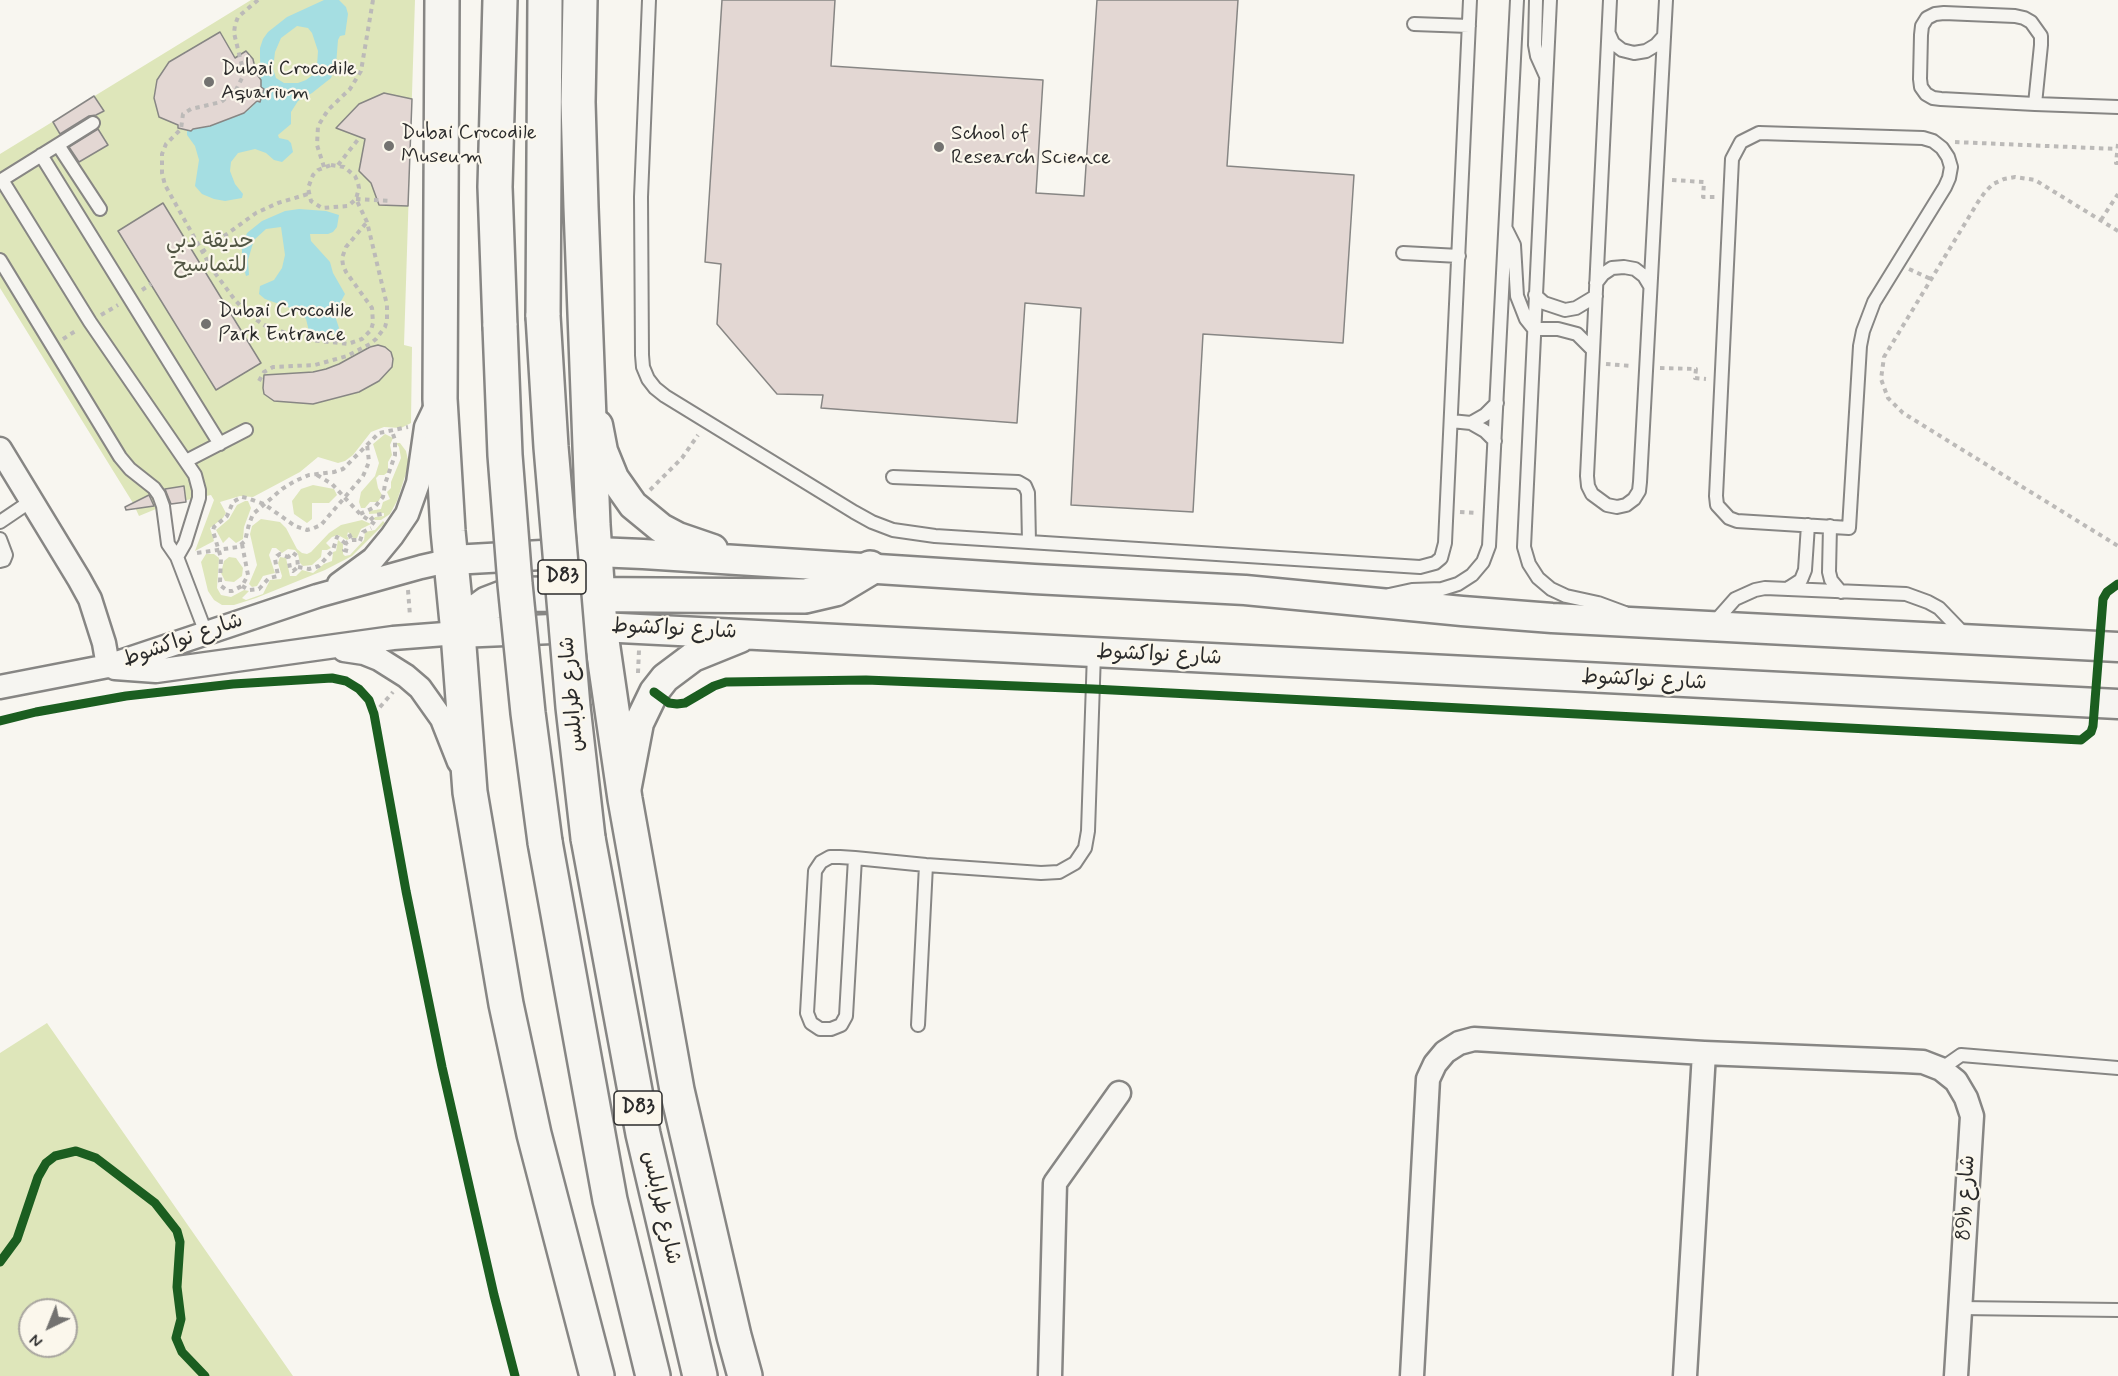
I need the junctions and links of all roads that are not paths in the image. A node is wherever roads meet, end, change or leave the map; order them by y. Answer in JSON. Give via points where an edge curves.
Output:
{"nodes":[{"id":1,"x":442,"y":0,"type":"edge"},
{"id":2,"x":500,"y":0,"type":"edge"},
{"id":3,"x":545,"y":0,"type":"edge"},
{"id":4,"x":580,"y":0,"type":"edge"},
{"id":5,"x":649,"y":0,"type":"edge"},
{"id":6,"x":1470,"y":0,"type":"edge"},
{"id":7,"x":1517,"y":0,"type":"edge"},
{"id":8,"x":1536,"y":0,"type":"edge"},
{"id":9,"x":1550,"y":0,"type":"edge"},
{"id":10,"x":1610,"y":0,"type":"edge"},
{"id":11,"x":1666,"y":0,"type":"edge"},
{"id":12,"x":1414,"y":24,"type":"dead end"},
{"id":13,"x":1469,"y":26,"type":"junction"},
{"id":14,"x":1608,"y":33,"type":"junction"},
{"id":15,"x":1664,"y":36,"type":"junction"},
{"id":16,"x":1546,"y":77,"type":"junction"},
{"id":17,"x":2035,"y":104,"type":"junction"},
{"id":18,"x":2118,"y":107,"type":"edge"},
{"id":19,"x":93,"y":123,"type":"dead end"},
{"id":20,"x":58,"y":145,"type":"junction"},
{"id":21,"x":41,"y":155,"type":"junction"},
{"id":22,"x":1,"y":181,"type":"edge"},
{"id":23,"x":100,"y":209,"type":"dead end"},
{"id":24,"x":1505,"y":228,"type":"junction"},
{"id":25,"x":1403,"y":253,"type":"dead end"},
{"id":26,"x":1459,"y":256,"type":"junction"},
{"id":27,"x":0,"y":260,"type":"edge"},
{"id":28,"x":1596,"y":283,"type":"junction"},
{"id":29,"x":1650,"y":286,"type":"junction"},
{"id":30,"x":1535,"y":295,"type":"junction"},
{"id":31,"x":1596,"y":296,"type":"junction"},
{"id":32,"x":1534,"y":329,"type":"junction"},
{"id":33,"x":1593,"y":350,"type":"junction"},
{"id":34,"x":589,"y":379,"type":"junction"},
{"id":35,"x":440,"y":399,"type":"junction"},
{"id":36,"x":1497,"y":404,"type":"junction"},
{"id":37,"x":1451,"y":421,"type":"junction"},
{"id":38,"x":1471,"y":423,"type":"junction"},
{"id":39,"x":246,"y":430,"type":"dead end"},
{"id":40,"x":1495,"y":441,"type":"junction"},
{"id":41,"x":220,"y":444,"type":"junction"},
{"id":42,"x":0,"y":449,"type":"edge"},
{"id":43,"x":186,"y":461,"type":"junction"},
{"id":44,"x":893,"y":477,"type":"dead end"},
{"id":45,"x":32,"y":501,"type":"junction"},
{"id":46,"x":0,"y":522,"type":"edge"},
{"id":47,"x":1808,"y":525,"type":"junction"},
{"id":48,"x":1830,"y":526,"type":"junction"},
{"id":49,"x":0,"y":539,"type":"edge"},
{"id":50,"x":1029,"y":542,"type":"junction"},
{"id":51,"x":596,"y":552,"type":"junction"},
{"id":52,"x":177,"y":557,"type":"junction"},
{"id":53,"x":452,"y":560,"type":"junction"},
{"id":54,"x":743,"y":560,"type":"junction"},
{"id":55,"x":0,"y":561,"type":"edge"},
{"id":56,"x":870,"y":568,"type":"junction"},
{"id":57,"x":1787,"y":589,"type":"junction"},
{"id":58,"x":1842,"y":592,"type":"junction"},
{"id":59,"x":598,"y":594,"type":"junction"},
{"id":60,"x":317,"y":596,"type":"junction"},
{"id":61,"x":1373,"y":602,"type":"junction"},
{"id":62,"x":1641,"y":622,"type":"junction"},
{"id":63,"x":1711,"y":626,"type":"junction"},
{"id":64,"x":600,"y":627,"type":"junction"},
{"id":65,"x":206,"y":633,"type":"junction"},
{"id":66,"x":458,"y":633,"type":"junction"},
{"id":67,"x":751,"y":634,"type":"junction"},
{"id":68,"x":1969,"y":639,"type":"junction"},
{"id":69,"x":322,"y":647,"type":"junction"},
{"id":70,"x":2118,"y":647,"type":"edge"},
{"id":71,"x":1094,"y":653,"type":"junction"},
{"id":72,"x":108,"y":666,"type":"junction"},
{"id":73,"x":0,"y":687,"type":"edge"},
{"id":74,"x":2118,"y":704,"type":"edge"},
{"id":75,"x":470,"y":792,"type":"junction"},
{"id":76,"x":625,"y":799,"type":"junction"},
{"id":77,"x":855,"y":858,"type":"junction"},
{"id":78,"x":926,"y":865,"type":"junction"},
{"id":79,"x":918,"y":1025,"type":"dead end"},
{"id":80,"x":1704,"y":1053,"type":"junction"},
{"id":81,"x":2118,"y":1068,"type":"edge"},
{"id":82,"x":1941,"y":1069,"type":"junction"},
{"id":83,"x":1119,"y":1093,"type":"dead end"},
{"id":84,"x":1960,"y":1308,"type":"junction"},
{"id":85,"x":2118,"y":1310,"type":"edge"},
{"id":86,"x":597,"y":1376,"type":"edge"},
{"id":87,"x":653,"y":1376,"type":"edge"},
{"id":88,"x":700,"y":1376,"type":"edge"},
{"id":89,"x":745,"y":1376,"type":"edge"},
{"id":90,"x":1050,"y":1376,"type":"edge"},
{"id":91,"x":1412,"y":1376,"type":"edge"},
{"id":92,"x":1685,"y":1376,"type":"edge"},
{"id":93,"x":1956,"y":1376,"type":"edge"}],
"edges":[{"from":1,"to":35,"type":"highway"},
{"from":2,"to":87,"type":"highway","number":"D83","bridge":true,"via":[[495,187],[505,455],[528,713],[545,842],[610,1200]]},
{"from":3,"to":88,"type":"highway","name":"شارع طرابلس","number":"D83","bridge":true,"via":[[543,316],[573,708],[588,838],[643,1134]]},
{"from":4,"to":34,"type":"highway","via":[[579,137]]},
{"from":5,"to":50,"type":"lane","via":[[641,197],[643,367],[655,388],[873,522],[914,534]]},
{"from":6,"to":13,"type":"lane"},
{"from":7,"to":24,"type":"lane"},
{"from":8,"to":16,"type":"lane","via":[[1534,45]]},
{"from":9,"to":16,"type":"lane"},
{"from":10,"to":14,"type":"lane"},
{"from":11,"to":15,"type":"lane"},
{"from":12,"to":13,"type":"lane"},
{"from":13,"to":26,"type":"lane"},
{"from":14,"to":15,"type":"lane","via":[[1613,43],[1634,53],[1646,51]]},
{"from":14,"to":28,"type":"lane"},
{"from":15,"to":29,"type":"lane"},
{"from":16,"to":30,"type":"lane"},
{"from":17,"to":17,"type":"lane","via":[[2041,45],[2031,22],[2015,16],[1944,13],[1928,18],[1922,26],[1920,79],[1926,94],[1941,99]]},
{"from":17,"to":18,"type":"lane"},
{"from":19,"to":20,"type":"lane"},
{"from":20,"to":21,"type":"lane"},
{"from":20,"to":23,"type":"lane"},
{"from":21,"to":22,"type":"lane"},
{"from":21,"to":41,"type":"lane"},
{"from":22,"to":43,"type":"lane","via":[[90,322]]},
{"from":24,"to":32,"type":"lane","via":[[1516,254],[1517,296]]},
{"from":24,"to":36,"type":"lane"},
{"from":25,"to":26,"type":"lane"},
{"from":26,"to":37,"type":"lane"},
{"from":27,"to":52,"type":"lane","via":[[120,457],[159,495],[168,544]]},
{"from":28,"to":29,"type":"lane","via":[[1612,268],[1624,267],[1635,269]]},
{"from":28,"to":31,"type":"lane"},
{"from":29,"to":33,"type":"lane","via":[[1639,491],[1634,500],[1617,507],[1599,501],[1588,486]]},
{"from":30,"to":31,"type":"lane","via":[[1564,310]]},
{"from":30,"to":32,"type":"lane"},
{"from":31,"to":33,"type":"lane"},
{"from":32,"to":33,"type":"lane","via":[[1568,330]]},
{"from":32,"to":62,"type":"lane","via":[[1524,531],[1529,564],[1551,589],[1613,608]]},
{"from":34,"to":51,"type":"highway"},
{"from":34,"to":54,"type":"street","via":[[608,464],[633,506],[678,537]]},
{"from":35,"to":53,"type":"highway"},
{"from":35,"to":60,"type":"street","via":[[426,427],[418,483],[407,514],[373,559]]},
{"from":36,"to":38,"type":"lane"},
{"from":36,"to":40,"type":"lane"},
{"from":37,"to":38,"type":"lane"},
{"from":37,"to":50,"type":"lane","via":[[1444,551],[1428,566]]},
{"from":38,"to":40,"type":"lane"},
{"from":39,"to":41,"type":"lane"},
{"from":40,"to":61,"type":"lane","via":[[1489,546],[1483,562],[1458,584],[1398,592]]},
{"from":41,"to":43,"type":"lane"},
{"from":42,"to":45,"type":"street"},
{"from":43,"to":52,"type":"lane","via":[[197,482],[199,498]]},
{"from":44,"to":50,"type":"lane","via":[[1018,482],[1028,493]]},
{"from":45,"to":46,"type":"lane"},
{"from":45,"to":72,"type":"street","via":[[90,599]]},
{"from":47,"to":48,"type":"lane"},
{"from":47,"to":48,"type":"lane","via":[[1737,521],[1717,505],[1732,159],[1741,142],[1759,133],[1923,138],[1934,141],[1948,157],[1949,178],[1870,309],[1860,346],[1849,528]]},
{"from":47,"to":57,"type":"lane","via":[[1805,570],[1797,584]]},
{"from":48,"to":58,"type":"lane","via":[[1829,572]]},
{"from":49,"to":55,"type":"lane","via":[[6,555]]},
{"from":51,"to":53,"type":"street","name":"شارع نواكشوط"},
{"from":51,"to":54,"type":"street","name":"شارع نواكشوط"},
{"from":51,"to":59,"type":"highway"},
{"from":52,"to":65,"type":"lane"},
{"from":53,"to":60,"type":"street","name":"شارع نواكشوط"},
{"from":53,"to":66,"type":"highway"},
{"from":54,"to":56,"type":"street","name":"شارع نواكشوط"},
{"from":56,"to":59,"type":"highway","via":[[835,589],[805,596]]},
{"from":56,"to":61,"type":"street","name":"شارع نواكشوط","via":[[1245,590]]},
{"from":57,"to":58,"type":"lane"},
{"from":57,"to":63,"type":"lane","via":[[1744,593]]},
{"from":58,"to":68,"type":"lane","via":[[1918,597],[1939,608]]},
{"from":59,"to":64,"type":"highway"},
{"from":59,"to":66,"type":"highway","via":[[527,593],[499,598],[476,612]]},
{"from":60,"to":65,"type":"street","name":"شارع نواكشوط"},
{"from":61,"to":62,"type":"street","name":"شارع نواكشوط"},
{"from":62,"to":63,"type":"street","name":"شارع نواكشوط"},
{"from":63,"to":68,"type":"street","name":"شارع نواكشوط"},
{"from":64,"to":66,"type":"street","name":"شارع نواكشوط"},
{"from":64,"to":67,"type":"street","name":"شارع نواكشوط"},
{"from":64,"to":76,"type":"highway"},
{"from":65,"to":72,"type":"street","name":"شارع نواكشوط"},
{"from":66,"to":69,"type":"street","name":"شارع نواكشوط"},
{"from":66,"to":75,"type":"highway"},
{"from":67,"to":71,"type":"street","name":"شارع نواكشوط"},
{"from":67,"to":76,"type":"street","via":[[693,657],[665,678],[654,692],[639,723]]},
{"from":68,"to":70,"type":"street","name":"شارع نواكشوط"},
{"from":69,"to":72,"type":"street","name":"شارع نواكشوط","via":[[156,671]]},
{"from":69,"to":75,"type":"street","via":[[379,659],[420,688],[442,719]]},
{"from":71,"to":74,"type":"street","name":"شارع نواكشوط"},
{"from":71,"to":78,"type":"lane","via":[[1088,831],[1085,848],[1075,863],[1059,872],[1041,873]]},
{"from":72,"to":73,"type":"street"},
{"from":75,"to":86,"type":"highway","via":[[506,1004],[531,1123]]},
{"from":76,"to":89,"type":"highway","via":[[677,1090]]},
{"from":77,"to":77,"type":"lane","via":[[830,857],[815,871],[807,1013],[811,1023],[820,1029],[841,1025],[846,1016]]},
{"from":77,"to":78,"type":"lane"},
{"from":78,"to":79,"type":"lane"},
{"from":80,"to":82,"type":"street","via":[[1904,1060]]},
{"from":80,"to":91,"type":"street","via":[[1474,1039],[1445,1052],[1428,1079]]},
{"from":80,"to":92,"type":"street"},
{"from":81,"to":82,"type":"lane","via":[[1961,1055]]},
{"from":82,"to":84,"type":"street","name":"89b شارع","via":[[1956,1082],[1972,1116]]},
{"from":83,"to":90,"type":"street","via":[[1055,1183]]},
{"from":84,"to":85,"type":"lane"},
{"from":84,"to":93,"type":"street","name":"89b شارع"}]}
